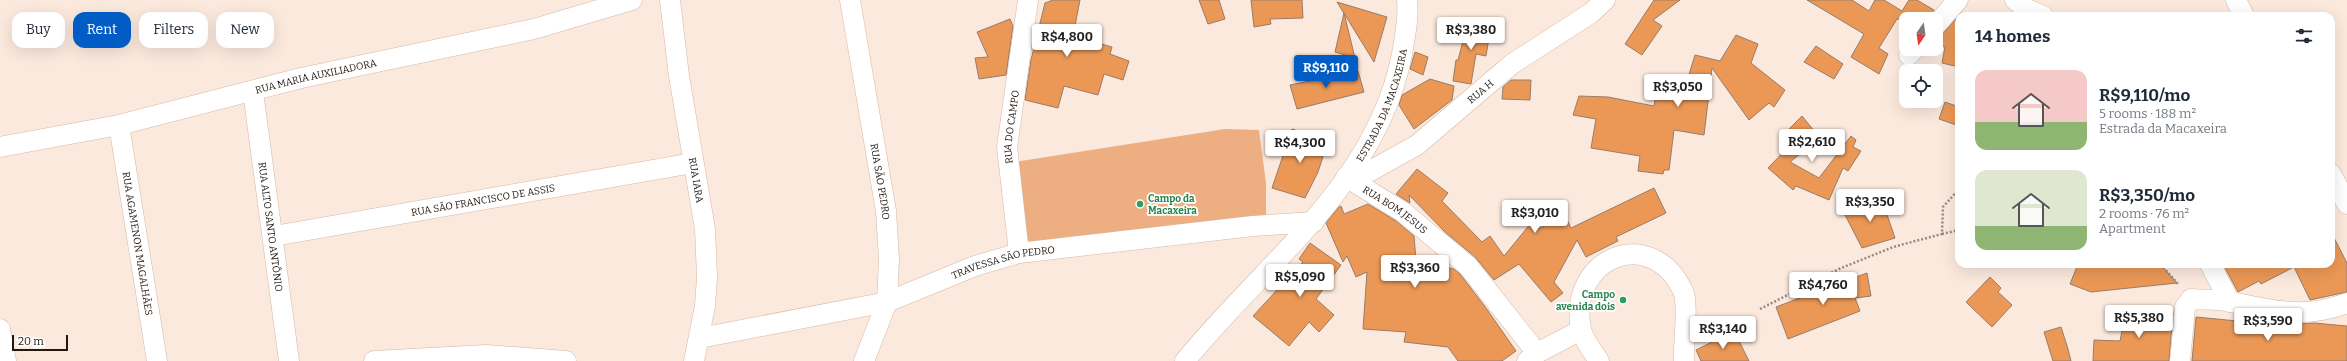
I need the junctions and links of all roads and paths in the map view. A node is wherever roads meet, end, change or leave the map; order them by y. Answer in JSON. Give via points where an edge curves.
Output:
{"nodes":[{"id":1,"x":670,"y":0,"type":"edge"},
{"id":2,"x":850,"y":0,"type":"edge"},
{"id":3,"x":1028,"y":0,"type":"edge"},
{"id":4,"x":1407,"y":0,"type":"edge"},
{"id":5,"x":1605,"y":0,"type":"edge"},
{"id":6,"x":1958,"y":0,"type":"edge"},
{"id":7,"x":2015,"y":0,"type":"edge"},
{"id":8,"x":2236,"y":0,"type":"edge"},
{"id":9,"x":620,"y":1,"type":"edge"},
{"id":10,"x":2034,"y":12,"type":"edge"},
{"id":11,"x":2242,"y":12,"type":"edge"},
{"id":12,"x":1943,"y":17,"type":"edge"},
{"id":13,"x":253,"y":92,"type":"junction"},
{"id":14,"x":119,"y":125,"type":"junction"},
{"id":15,"x":0,"y":147,"type":"edge"},
{"id":16,"x":693,"y":163,"type":"junction"},
{"id":17,"x":1350,"y":179,"type":"junction"},
{"id":18,"x":2338,"y":180,"type":"edge"},
{"id":19,"x":1955,"y":194,"type":"edge"},
{"id":20,"x":2347,"y":204,"type":"edge"},
{"id":21,"x":1314,"y":222,"type":"junction"},
{"id":22,"x":1955,"y":231,"type":"edge"},
{"id":23,"x":1942,"y":234,"type":"junction"},
{"id":24,"x":274,"y":236,"type":"junction"},
{"id":25,"x":1019,"y":253,"type":"junction"},
{"id":26,"x":2163,"y":268,"type":"edge"},
{"id":27,"x":2212,"y":268,"type":"edge"},
{"id":28,"x":2191,"y":299,"type":"junction"},
{"id":29,"x":887,"y":302,"type":"junction"},
{"id":30,"x":2230,"y":302,"type":"junction"},
{"id":31,"x":2347,"y":303,"type":"edge"},
{"id":32,"x":1760,"y":309,"type":"dead end"},
{"id":33,"x":0,"y":329,"type":"edge"},
{"id":34,"x":1581,"y":330,"type":"junction"},
{"id":35,"x":700,"y":338,"type":"junction"},
{"id":36,"x":1532,"y":357,"type":"edge"},
{"id":37,"x":6,"y":361,"type":"edge"},
{"id":38,"x":157,"y":361,"type":"edge"},
{"id":39,"x":289,"y":361,"type":"edge"},
{"id":40,"x":374,"y":361,"type":"edge"},
{"id":41,"x":566,"y":361,"type":"edge"},
{"id":42,"x":694,"y":361,"type":"edge"},
{"id":43,"x":864,"y":361,"type":"edge"},
{"id":44,"x":1185,"y":361,"type":"edge"},
{"id":45,"x":1598,"y":361,"type":"edge"},
{"id":46,"x":1684,"y":361,"type":"edge"},
{"id":47,"x":2180,"y":361,"type":"edge"}],
"edges":[{"from":1,"to":16,"type":"street","name":"RUA IARA"},
{"from":2,"to":29,"type":"street","name":"RUA SÃO PEDRO","via":[[886,211],[889,259]]},
{"from":3,"to":25,"type":"street","name":"RUA DO CAMPO","via":[[1007,147]]},
{"from":4,"to":17,"type":"street","name":"ESTRADA DA MACAXEIRA","via":[[1405,40],[1399,71],[1390,98]]},
{"from":5,"to":17,"type":"street","name":"RUA H","via":[[1591,13],[1512,64],[1416,146]]},
{"from":6,"to":12,"type":"street"},
{"from":7,"to":10,"type":"street"},
{"from":8,"to":11,"type":"street"},
{"from":9,"to":13,"type":"street","name":"RUA MARIA AUXILIADORA","via":[[534,28],[301,78]]},
{"from":13,"to":14,"type":"street","name":"RUA MARIA AUXILIADORA"},
{"from":13,"to":24,"type":"street","name":"RUA ALTO SANTO ANTÔNIO"},
{"from":14,"to":15,"type":"street","name":"RUA MARIA AUXILIADORA"},
{"from":14,"to":38,"type":"street","name":"RUA AGAMENON MAGALHÃES"},
{"from":16,"to":24,"type":"street","name":"RUA SÃO FRANCISCO DE ASSIS"},
{"from":16,"to":35,"type":"street","name":"RUA IARA","via":[[705,229],[707,277]]},
{"from":17,"to":21,"type":"street","name":"ESTRADA DA MACAXEIRA"},
{"from":17,"to":36,"type":"street","name":"RUA BOM JESUS","via":[[1403,212],[1468,266]]},
{"from":18,"to":20,"type":"street"},
{"from":19,"to":23,"type":"path","via":[[1943,207]]},
{"from":21,"to":25,"type":"street","name":"TRAVESSA SÃO PEDRO","via":[[1253,226]]},
{"from":21,"to":44,"type":"street","name":"ESTRADA DA MACAXEIRA"},
{"from":22,"to":23,"type":"path"},
{"from":23,"to":32,"type":"path","via":[[1893,247],[1839,269]]},
{"from":24,"to":39,"type":"street","name":"RUA ALTO SANTO ANTÔNIO"},
{"from":25,"to":29,"type":"street","name":"TRAVESSA SÃO PEDRO","via":[[975,266]]},
{"from":26,"to":28,"type":"path"},
{"from":27,"to":30,"type":"street"},
{"from":28,"to":30,"type":"street"},
{"from":28,"to":47,"type":"street","via":[[2185,307]]},
{"from":29,"to":35,"type":"street","name":"TRAVESSA SÃO PEDRO"},
{"from":29,"to":43,"type":"street","name":"RUA SÃO PEDRO"},
{"from":30,"to":31,"type":"street","via":[[2300,314],[2318,312]]},
{"from":33,"to":37,"type":"street"},
{"from":34,"to":36,"type":"street"},
{"from":34,"to":45,"type":"street"},
{"from":34,"to":46,"type":"street","via":[[1580,299],[1588,278],[1613,259],[1631,254],[1647,256],[1661,262],[1673,274],[1684,292]]},
{"from":35,"to":42,"type":"street","name":"RUA IARA"},
{"from":40,"to":41,"type":"street","via":[[486,355]]}]}
